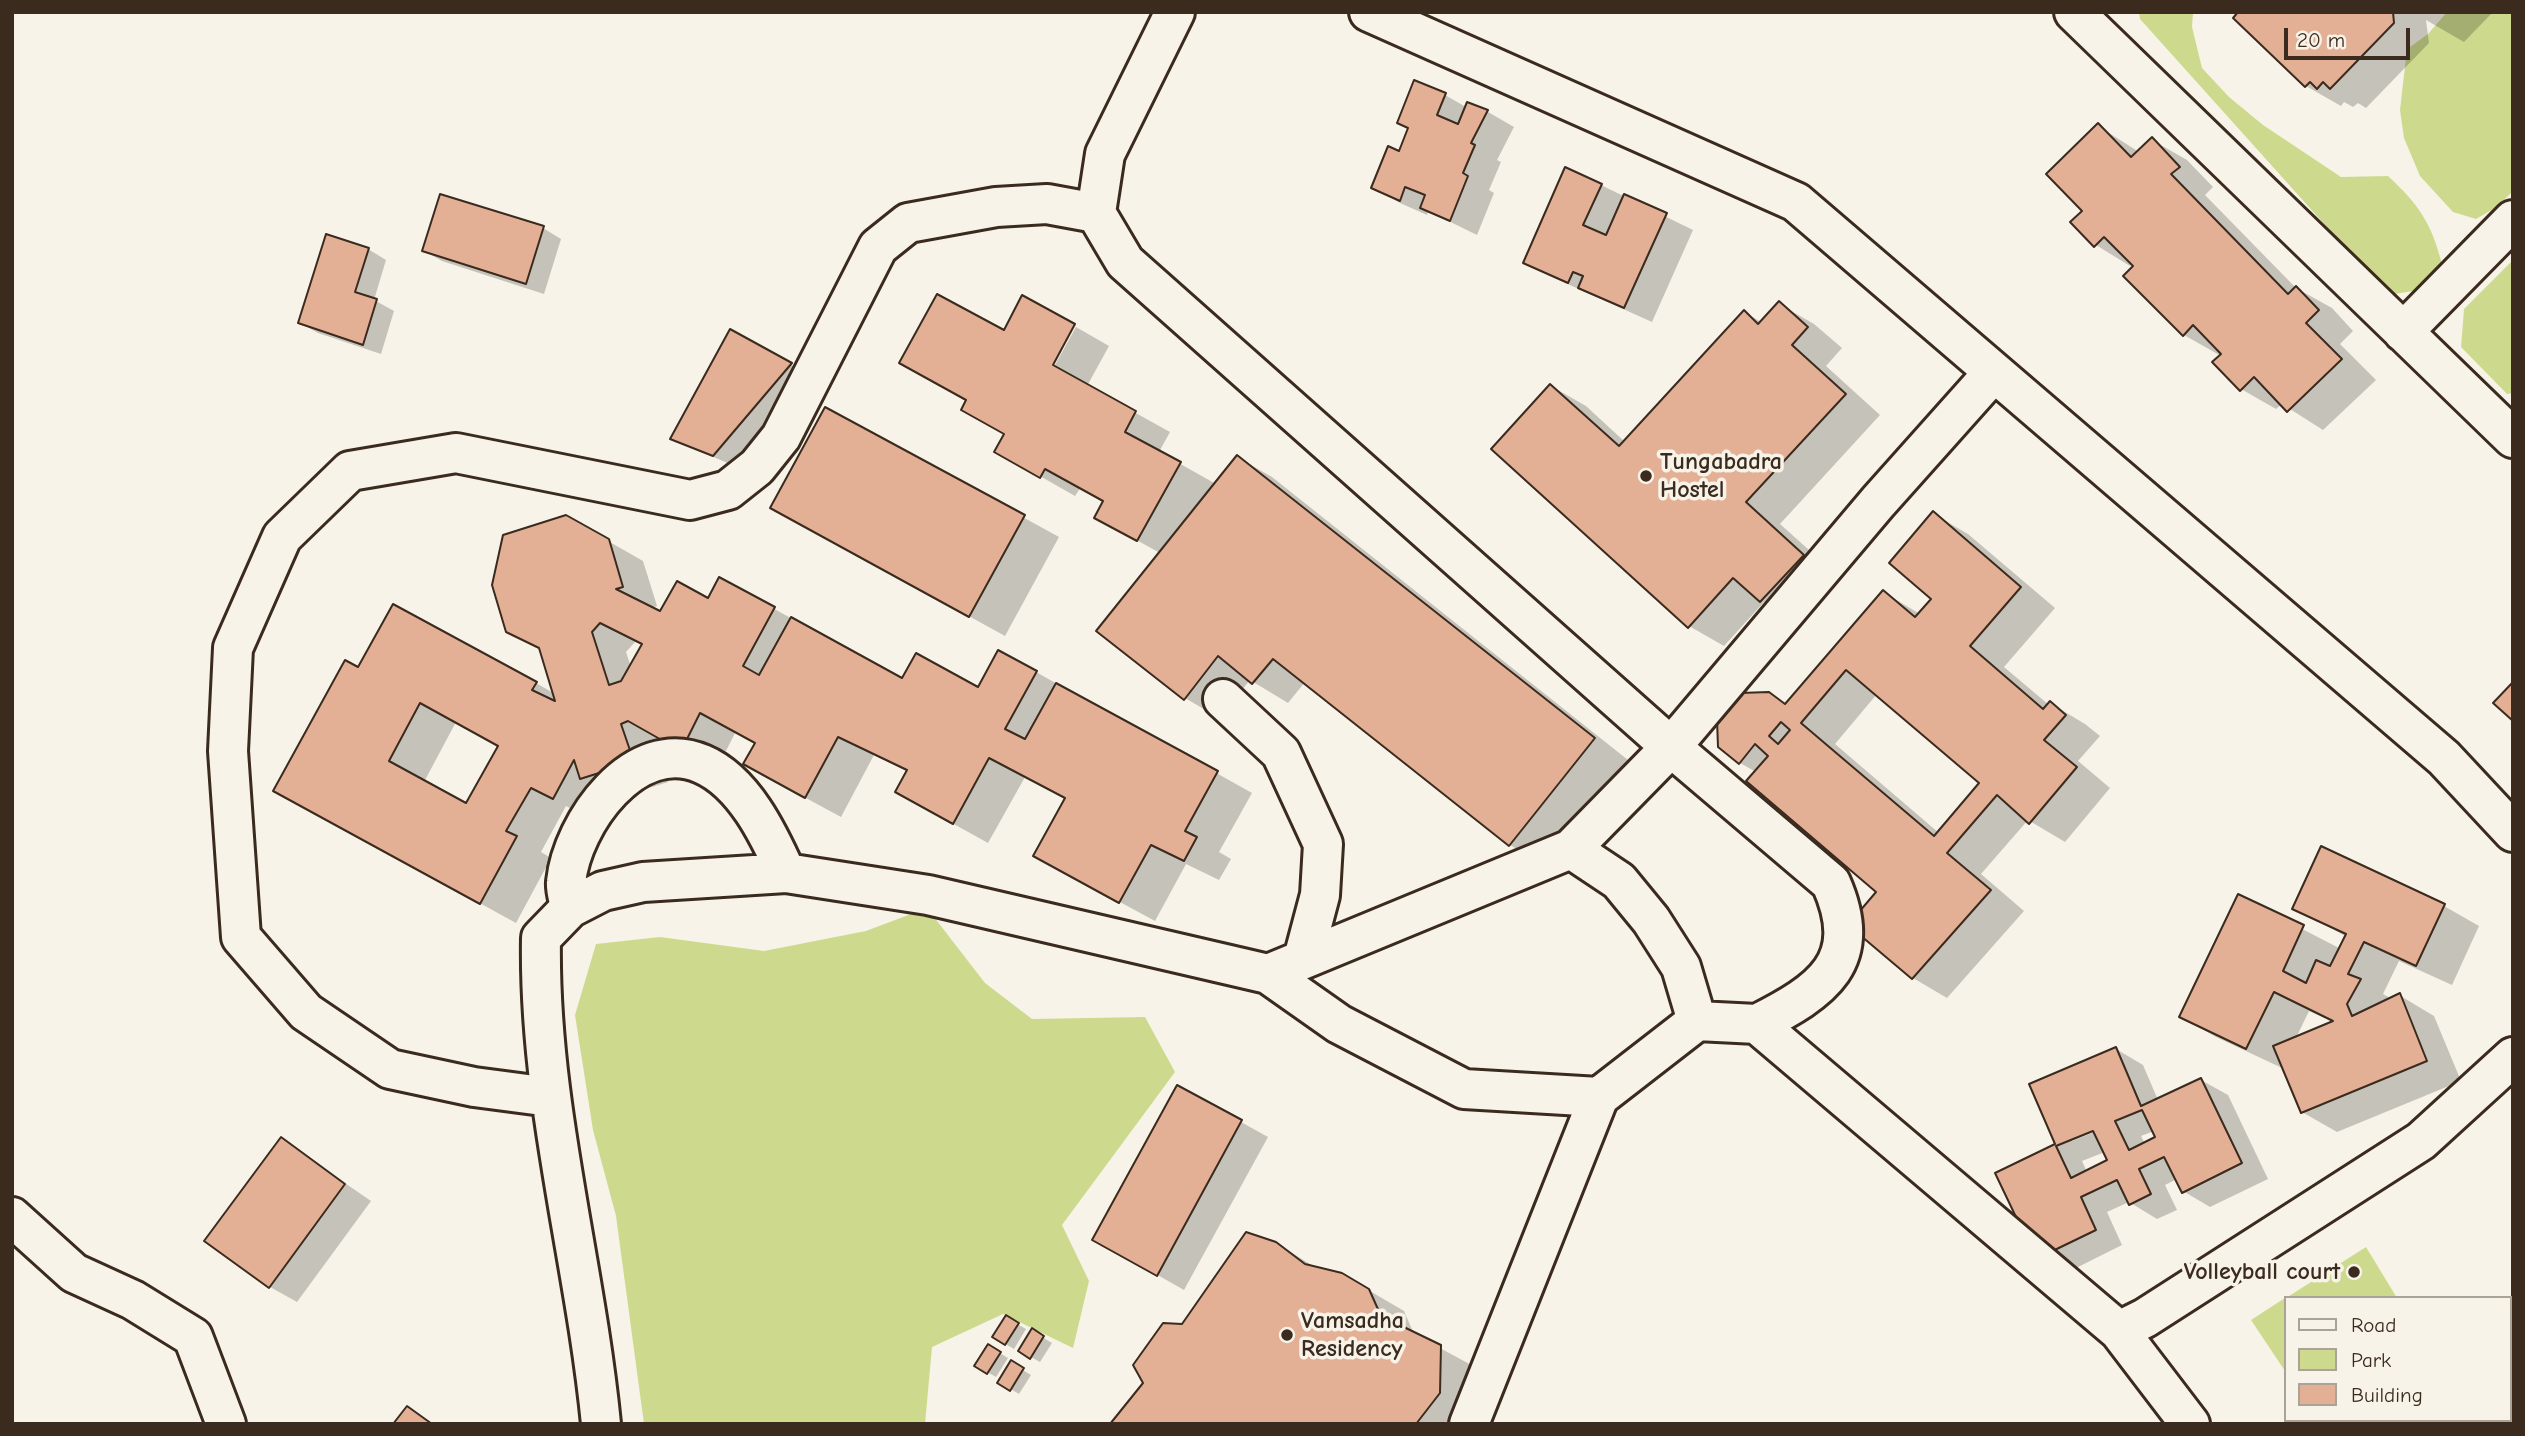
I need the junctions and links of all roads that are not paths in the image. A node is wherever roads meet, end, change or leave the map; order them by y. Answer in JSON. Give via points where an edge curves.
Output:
{"nodes":[{"id":1,"x":1175,"y":12,"type":"edge"},
{"id":2,"x":1369,"y":12,"type":"edge"},
{"id":3,"x":2074,"y":12,"type":"edge"},
{"id":4,"x":1096,"y":212,"type":"junction"},
{"id":5,"x":2513,"y":220,"type":"edge"},
{"id":6,"x":2403,"y":332,"type":"junction"},
{"id":7,"x":1994,"y":372,"type":"junction"},
{"id":8,"x":2513,"y":438,"type":"edge"},
{"id":9,"x":1223,"y":699,"type":"dead end"},
{"id":10,"x":1671,"y":747,"type":"junction"},
{"id":11,"x":2513,"y":832,"type":"edge"},
{"id":12,"x":1571,"y":849,"type":"junction"},
{"id":13,"x":786,"y":873,"type":"junction"},
{"id":14,"x":570,"y":908,"type":"junction"},
{"id":15,"x":1303,"y":959,"type":"junction"},
{"id":16,"x":1268,"y":974,"type":"junction"},
{"id":17,"x":1696,"y":1021,"type":"junction"},
{"id":18,"x":1756,"y":1024,"type":"junction"},
{"id":19,"x":2513,"y":1057,"type":"edge"},
{"id":20,"x":550,"y":1097,"type":"junction"},
{"id":21,"x":1599,"y":1097,"type":"junction"},
{"id":22,"x":12,"y":1217,"type":"edge"},
{"id":23,"x":2119,"y":1331,"type":"junction"},
{"id":24,"x":226,"y":1424,"type":"edge"},
{"id":25,"x":601,"y":1424,"type":"edge"},
{"id":26,"x":1469,"y":1424,"type":"edge"},
{"id":27,"x":2190,"y":1424,"type":"edge"}],
"edges":[{"from":1,"to":4,"type":"lane","via":[[1105,154]]},
{"from":2,"to":7,"type":"lane","via":[[1796,202]]},
{"from":3,"to":6,"type":"lane"},
{"from":4,"to":10,"type":"lane","via":[[1125,262]]},
{"from":4,"to":20,"type":"lane","via":[[1034,205],[908,223],[878,247],[781,437],[757,467],[728,490],[690,500],[456,453],[350,471],[282,537],[233,649],[228,751],[241,937],[306,1012],[390,1069]]},
{"from":5,"to":6,"type":"lane"},
{"from":6,"to":8,"type":"lane"},
{"from":7,"to":10,"type":"lane"},
{"from":7,"to":11,"type":"lane","via":[[2444,758]]},
{"from":9,"to":15,"type":"lane","via":[[1281,753],[1323,844],[1320,895]]},
{"from":10,"to":12,"type":"lane"},
{"from":10,"to":18,"type":"lane","via":[[1830,883],[1843,910],[1839,963],[1802,1001]]},
{"from":12,"to":15,"type":"lane"},
{"from":12,"to":17,"type":"lane","via":[[1619,881],[1651,920],[1681,967]]},
{"from":13,"to":14,"type":"lane","via":[[643,882],[603,891]]},
{"from":13,"to":14,"type":"lane","via":[[749,806],[729,783],[704,764],[681,759],[659,762],[611,787],[596,805],[580,836],[566,882]]},
{"from":13,"to":16,"type":"lane","via":[[928,895]]},
{"from":14,"to":20,"type":"lane","via":[[541,938],[540,987]]},
{"from":15,"to":16,"type":"lane"},
{"from":16,"to":21,"type":"lane","via":[[1339,1024],[1464,1088]]},
{"from":17,"to":18,"type":"lane"},
{"from":17,"to":21,"type":"lane"},
{"from":18,"to":23,"type":"lane"},
{"from":19,"to":23,"type":"lane","via":[[2421,1141]]},
{"from":20,"to":25,"type":"lane"},
{"from":21,"to":26,"type":"lane"},
{"from":22,"to":24,"type":"lane","via":[[74,1273],[133,1300],[193,1337]]},
{"from":23,"to":27,"type":"lane"}]}
